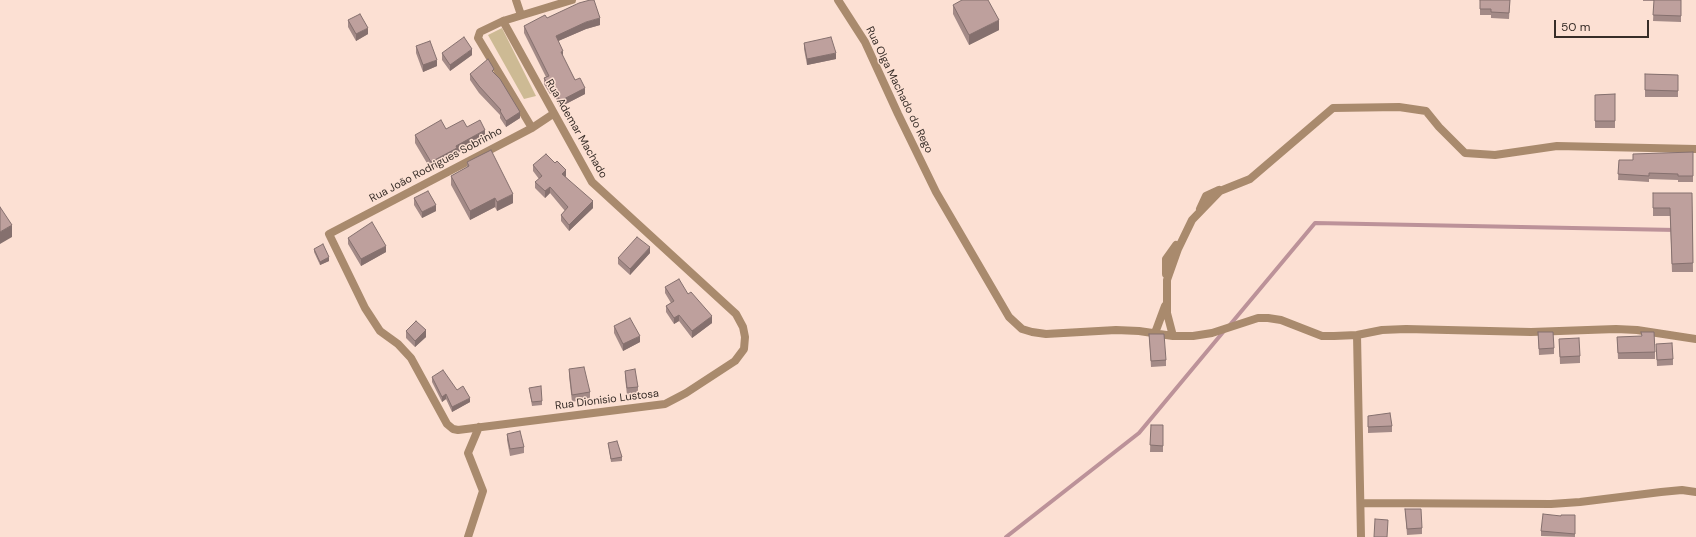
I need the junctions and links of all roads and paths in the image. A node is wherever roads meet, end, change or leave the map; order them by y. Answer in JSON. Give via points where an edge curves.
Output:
{"nodes":[{"id":1,"x":516,"y":0,"type":"edge"},
{"id":2,"x":572,"y":0,"type":"edge"},
{"id":3,"x":838,"y":0,"type":"edge"},
{"id":4,"x":522,"y":15,"type":"junction"},
{"id":5,"x":503,"y":22,"type":"junction"},
{"id":6,"x":553,"y":114,"type":"junction"},
{"id":7,"x":532,"y":128,"type":"junction"},
{"id":8,"x":1696,"y":149,"type":"edge"},
{"id":9,"x":1276,"y":156,"type":"dead end"},
{"id":10,"x":736,"y":314,"type":"joint"},
{"id":11,"x":1155,"y":333,"type":"junction"},
{"id":12,"x":1357,"y":335,"type":"junction"},
{"id":13,"x":1173,"y":336,"type":"junction"},
{"id":14,"x":1696,"y":339,"type":"edge"},
{"id":15,"x":446,"y":422,"type":"joint"},
{"id":16,"x":479,"y":427,"type":"junction"},
{"id":17,"x":1696,"y":492,"type":"edge"},
{"id":18,"x":1361,"y":503,"type":"junction"},
{"id":19,"x":468,"y":537,"type":"edge"},
{"id":20,"x":1360,"y":537,"type":"edge"}],
"edges":[{"from":1,"to":4,"type":"street"},
{"from":2,"to":4,"type":"street"},
{"from":3,"to":11,"type":"street","name":"Rua Olga Machado do Rego","via":[[865,42],[936,192],[1009,317],[1022,329],[1046,334],[1109,330]]},
{"from":4,"to":5,"type":"street"},
{"from":5,"to":6,"type":"street","name":"Rua Ademar Machado"},
{"from":5,"to":7,"type":"street","via":[[480,32],[478,38]]},
{"from":6,"to":7,"type":"street","name":"Rua João Rodrigues Sobrinho"},
{"from":6,"to":10,"type":"street","name":"Rua Ademar Machado","via":[[598,189]]},
{"from":7,"to":15,"type":"street","name":"Rua João Rodrigues Sobrinho","via":[[329,234],[365,308],[380,331],[398,344],[411,358]]},
{"from":8,"to":13,"type":"street","via":[[1557,146],[1495,155],[1465,153],[1426,111],[1399,107],[1333,108],[1250,178],[1220,191],[1192,220],[1167,280],[1167,313]]},
{"from":9,"to":11,"type":"street","via":[[1259,170],[1206,196],[1196,217],[1166,259],[1166,304]]},
{"from":10,"to":16,"type":"street","name":"Rua Dionisio Lustosa","via":[[745,338],[744,349],[735,361],[686,394],[665,404]]},
{"from":11,"to":13,"type":"street","name":"Rua Olga Machado do Rego"},
{"from":12,"to":13,"type":"street","name":"Rua Olga Machado do Rego","via":[[1322,336],[1281,320],[1258,318],[1212,333]]},
{"from":12,"to":14,"type":"street","name":"Rua Olga Machado do Rego","via":[[1406,329],[1531,332],[1616,329]]},
{"from":12,"to":18,"type":"street"},
{"from":15,"to":16,"type":"street","name":"Rua Dionisio Lustosa","via":[[458,430]]},
{"from":16,"to":19,"type":"street","via":[[468,453],[483,490]]},
{"from":17,"to":18,"type":"street","via":[[1682,490],[1551,504]]},
{"from":18,"to":20,"type":"street"}]}
